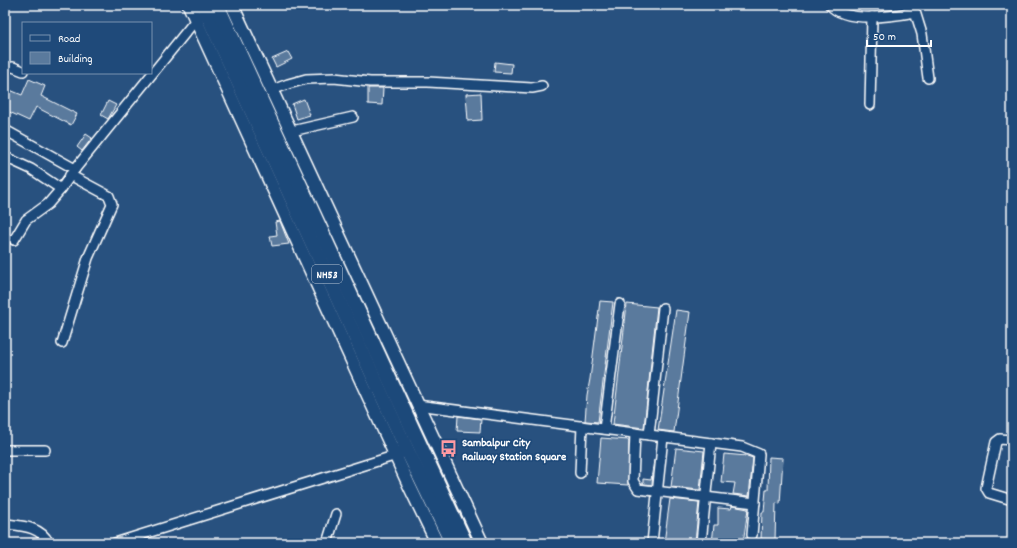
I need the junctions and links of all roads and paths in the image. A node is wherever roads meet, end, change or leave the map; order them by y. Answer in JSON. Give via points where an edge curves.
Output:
{"nodes":[{"id":1,"x":189,"y":5,"type":"edge"},
{"id":2,"x":232,"y":5,"type":"edge"},
{"id":3,"x":830,"y":5,"type":"edge"},
{"id":4,"x":208,"y":6,"type":"edge"},
{"id":5,"x":914,"y":9,"type":"edge"},
{"id":6,"x":872,"y":17,"type":"junction"},
{"id":7,"x":196,"y":20,"type":"junction"},
{"id":8,"x":5,"y":68,"type":"edge"},
{"id":9,"x":22,"y":71,"type":"edge"},
{"id":10,"x":928,"y":78,"type":"dead end"},
{"id":11,"x":542,"y":86,"type":"dead end"},
{"id":12,"x":272,"y":90,"type":"junction"},
{"id":13,"x":870,"y":105,"type":"dead end"},
{"id":14,"x":352,"y":117,"type":"dead end"},
{"id":15,"x":5,"y":130,"type":"edge"},
{"id":16,"x":292,"y":132,"type":"junction"},
{"id":17,"x":5,"y":156,"type":"edge"},
{"id":18,"x":73,"y":172,"type":"junction"},
{"id":19,"x":61,"y":189,"type":"junction"},
{"id":20,"x":14,"y":240,"type":"dead end"},
{"id":21,"x":620,"y":304,"type":"dead end"},
{"id":22,"x":663,"y":308,"type":"dead end"},
{"id":23,"x":62,"y":343,"type":"dead end"},
{"id":24,"x":417,"y":405,"type":"junction"},
{"id":25,"x":582,"y":426,"type":"junction"},
{"id":26,"x":604,"y":429,"type":"junction"},
{"id":27,"x":635,"y":433,"type":"junction"},
{"id":28,"x":649,"y":435,"type":"junction"},
{"id":29,"x":663,"y":437,"type":"junction"},
{"id":30,"x":1012,"y":440,"type":"edge"},
{"id":31,"x":428,"y":443,"type":"junction"},
{"id":32,"x":711,"y":443,"type":"junction"},
{"id":33,"x":5,"y":450,"type":"edge"},
{"id":34,"x":44,"y":450,"type":"dead end"},
{"id":35,"x":402,"y":454,"type":"junction"},
{"id":36,"x":580,"y":473,"type":"dead end"},
{"id":37,"x":657,"y":492,"type":"junction"},
{"id":38,"x":706,"y":496,"type":"junction"},
{"id":39,"x":1012,"y":500,"type":"edge"},
{"id":40,"x":755,"y":503,"type":"junction"},
{"id":41,"x":336,"y":514,"type":"dead end"},
{"id":42,"x":5,"y":524,"type":"edge"},
{"id":43,"x":752,"y":535,"type":"dead end"},
{"id":44,"x":48,"y":543,"type":"edge"},
{"id":45,"x":115,"y":543,"type":"edge"},
{"id":46,"x":327,"y":543,"type":"edge"},
{"id":47,"x":437,"y":543,"type":"edge"},
{"id":48,"x":452,"y":543,"type":"edge"},
{"id":49,"x":465,"y":543,"type":"edge"},
{"id":50,"x":482,"y":543,"type":"edge"},
{"id":51,"x":652,"y":543,"type":"edge"},
{"id":52,"x":701,"y":543,"type":"edge"}],
"edges":[{"from":1,"to":7,"type":"main road"},
{"from":2,"to":12,"type":"main road"},
{"from":3,"to":6,"type":"street","via":[[844,13]]},
{"from":4,"to":7,"type":"street"},
{"from":4,"to":31,"type":"highway","number":"NH53"},
{"from":4,"to":35,"type":"highway","number":"NH53"},
{"from":5,"to":6,"type":"street","via":[[886,17]]},
{"from":5,"to":10,"type":"street","via":[[922,34]]},
{"from":6,"to":13,"type":"street"},
{"from":7,"to":18,"type":"street"},
{"from":7,"to":35,"type":"main road"},
{"from":8,"to":9,"type":"street"},
{"from":11,"to":12,"type":"street","via":[[532,88],[428,82],[370,82],[334,78],[306,79]]},
{"from":12,"to":16,"type":"main road"},
{"from":14,"to":16,"type":"street"},
{"from":15,"to":18,"type":"street"},
{"from":16,"to":24,"type":"main road"},
{"from":17,"to":19,"type":"street"},
{"from":18,"to":19,"type":"street"},
{"from":18,"to":23,"type":"street","via":[[109,196],[112,204],[88,258]]},
{"from":19,"to":20,"type":"street","via":[[48,204],[26,220]]},
{"from":21,"to":26,"type":"street"},
{"from":22,"to":28,"type":"street"},
{"from":24,"to":25,"type":"street"},
{"from":24,"to":31,"type":"main road"},
{"from":25,"to":26,"type":"street"},
{"from":25,"to":36,"type":"street"},
{"from":26,"to":27,"type":"street"},
{"from":27,"to":28,"type":"street"},
{"from":27,"to":37,"type":"street","via":[[634,486]]},
{"from":28,"to":29,"type":"street"},
{"from":29,"to":32,"type":"street"},
{"from":29,"to":37,"type":"street"},
{"from":30,"to":39,"type":"street","via":[[1000,439],[996,442],[986,488],[989,493]]},
{"from":31,"to":35,"type":"street"},
{"from":31,"to":49,"type":"highway","number":"NH53"},
{"from":31,"to":50,"type":"main road"},
{"from":32,"to":38,"type":"street"},
{"from":32,"to":40,"type":"street","via":[[742,448],[759,454]]},
{"from":33,"to":34,"type":"street"},
{"from":35,"to":45,"type":"street"},
{"from":35,"to":47,"type":"main road"},
{"from":35,"to":48,"type":"highway","number":"NH53"},
{"from":37,"to":38,"type":"street"},
{"from":37,"to":51,"type":"street"},
{"from":38,"to":40,"type":"street"},
{"from":38,"to":52,"type":"street"},
{"from":40,"to":43,"type":"street"},
{"from":41,"to":46,"type":"street"},
{"from":42,"to":44,"type":"street","via":[[37,530]]}]}
